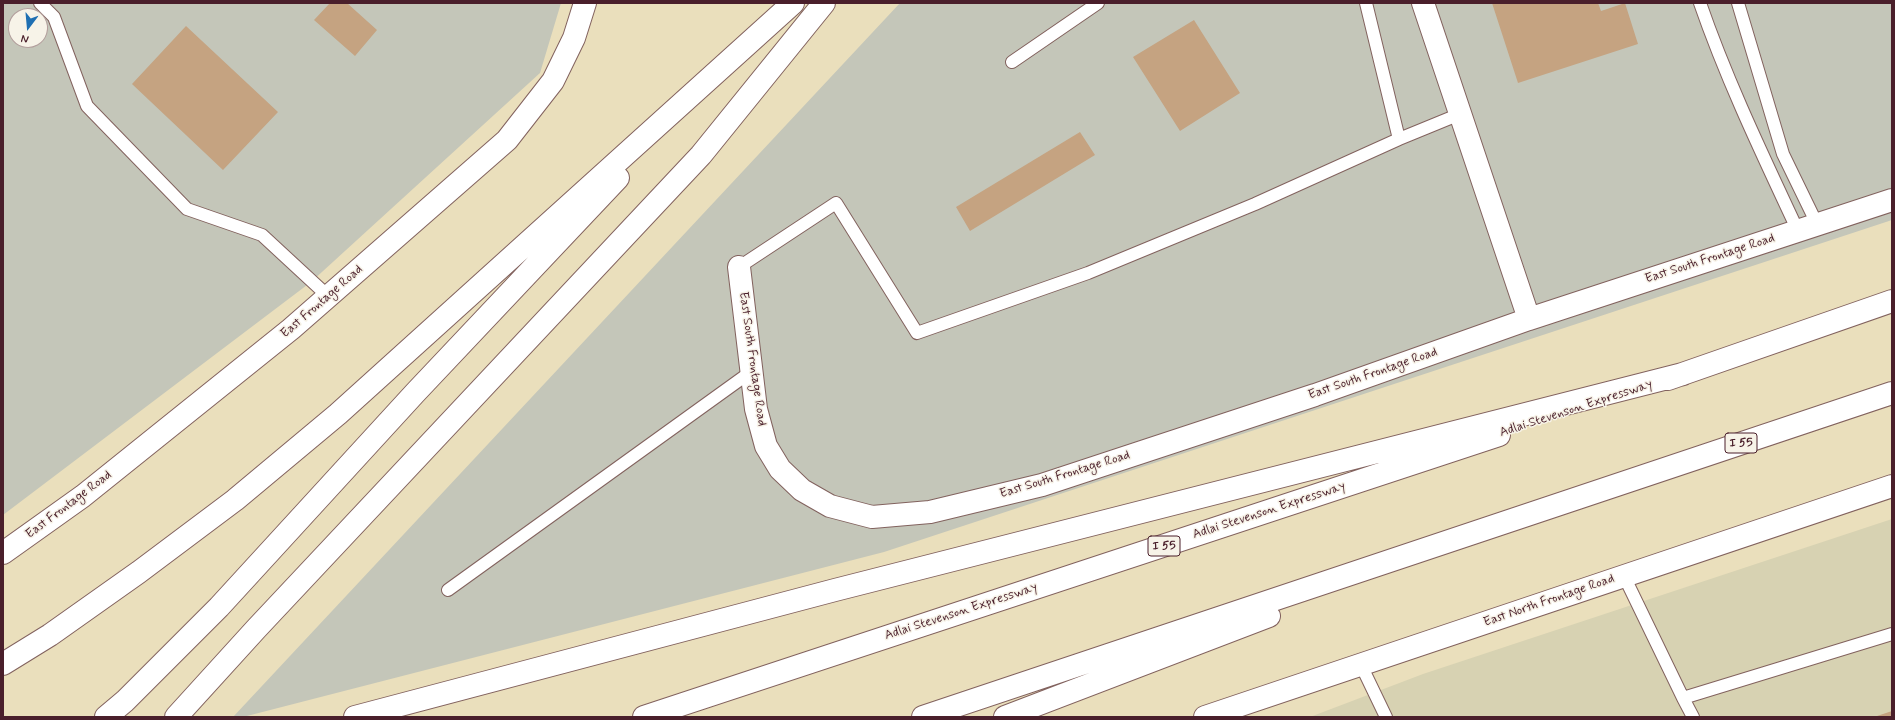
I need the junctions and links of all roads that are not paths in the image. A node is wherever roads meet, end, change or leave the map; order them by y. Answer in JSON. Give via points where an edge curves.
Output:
{"nodes":[{"id":1,"x":40,"y":3,"type":"edge"},
{"id":2,"x":585,"y":3,"type":"edge"},
{"id":3,"x":794,"y":3,"type":"edge"},
{"id":4,"x":824,"y":3,"type":"edge"},
{"id":5,"x":1098,"y":3,"type":"edge"},
{"id":6,"x":1366,"y":3,"type":"edge"},
{"id":7,"x":1423,"y":3,"type":"edge"},
{"id":8,"x":1700,"y":3,"type":"edge"},
{"id":9,"x":1738,"y":3,"type":"edge"},
{"id":10,"x":1012,"y":62,"type":"dead end"},
{"id":11,"x":1460,"y":114,"type":"junction"},
{"id":12,"x":1399,"y":139,"type":"junction"},
{"id":13,"x":1892,"y":200,"type":"edge"},
{"id":14,"x":1808,"y":228,"type":"junction"},
{"id":15,"x":739,"y":267,"type":"joint"},
{"id":16,"x":329,"y":297,"type":"junction"},
{"id":17,"x":1892,"y":301,"type":"edge"},
{"id":18,"x":1529,"y":319,"type":"junction"},
{"id":19,"x":752,"y":371,"type":"junction"},
{"id":20,"x":1683,"y":374,"type":"junction"},
{"id":21,"x":1892,"y":393,"type":"edge"},
{"id":22,"x":1892,"y":486,"type":"edge"},
{"id":23,"x":1589,"y":494,"type":"junction"},
{"id":24,"x":3,"y":553,"type":"edge"},
{"id":25,"x":1624,"y":576,"type":"junction"},
{"id":26,"x":448,"y":590,"type":"dead end"},
{"id":27,"x":1892,"y":634,"type":"edge"},
{"id":28,"x":3,"y":664,"type":"edge"},
{"id":29,"x":1360,"y":665,"type":"junction"},
{"id":30,"x":1683,"y":698,"type":"junction"},
{"id":31,"x":1243,"y":711,"type":"edge"},
{"id":32,"x":106,"y":717,"type":"edge"},
{"id":33,"x":176,"y":717,"type":"edge"},
{"id":34,"x":355,"y":717,"type":"edge"},
{"id":35,"x":644,"y":717,"type":"edge"},
{"id":36,"x":923,"y":717,"type":"edge"},
{"id":37,"x":1005,"y":717,"type":"edge"},
{"id":38,"x":1205,"y":717,"type":"edge"},
{"id":39,"x":1386,"y":717,"type":"edge"},
{"id":40,"x":1693,"y":717,"type":"edge"}],
"edges":[{"from":1,"to":16,"type":"lane","via":[[54,17],[87,106],[187,209],[262,235]]},
{"from":2,"to":16,"type":"main road","name":"East Frontage Road","via":[[574,38],[553,80],[507,140]]},
{"from":3,"to":28,"type":"main road","via":[[338,414],[235,500],[133,577],[50,635]]},
{"from":3,"to":32,"type":"main road","via":[[664,130],[415,393],[219,607]]},
{"from":4,"to":33,"type":"main road","via":[[701,155]]},
{"from":5,"to":10,"type":"lane"},
{"from":6,"to":12,"type":"lane"},
{"from":7,"to":11,"type":"main road"},
{"from":8,"to":14,"type":"lane","via":[[1764,159]]},
{"from":9,"to":14,"type":"lane"},
{"from":11,"to":12,"type":"lane"},
{"from":11,"to":18,"type":"main road"},
{"from":12,"to":15,"type":"lane","via":[[1255,204],[1088,273],[917,333],[836,203]]},
{"from":13,"to":14,"type":"main road","name":"East South Frontage Road"},
{"from":14,"to":18,"type":"main road","name":"East South Frontage Road"},
{"from":15,"to":19,"type":"main road","name":"East South Frontage Road"},
{"from":16,"to":24,"type":"main road","name":"East Frontage Road","via":[[84,496]]},
{"from":17,"to":20,"type":"main road","name":"Adlai Stevenson Expressway","number":"I 55"},
{"from":18,"to":19,"type":"main road","name":"East South Frontage Road","via":[[1315,395],[1042,485],[930,512],[872,517],[830,506],[802,490],[780,470],[766,446],[756,409]]},
{"from":19,"to":26,"type":"lane"},
{"from":20,"to":34,"type":"main road","via":[[835,590]]},
{"from":20,"to":35,"type":"main road","name":"Adlai Stevenson Expressway","number":"I 55"},
{"from":21,"to":23,"type":"main road","number":"I 55"},
{"from":22,"to":25,"type":"main road","name":"East North Frontage Road"},
{"from":23,"to":36,"type":"main road","number":"I 55"},
{"from":23,"to":37,"type":"main road"},
{"from":25,"to":29,"type":"main road","name":"East North Frontage Road"},
{"from":25,"to":30,"type":"lane"},
{"from":27,"to":30,"type":"lane"},
{"from":29,"to":31,"type":"main road","name":"East North Frontage Road"},
{"from":29,"to":39,"type":"lane"},
{"from":30,"to":40,"type":"lane"},
{"from":31,"to":38,"type":"main road","name":"East North Frontage Road"}]}
